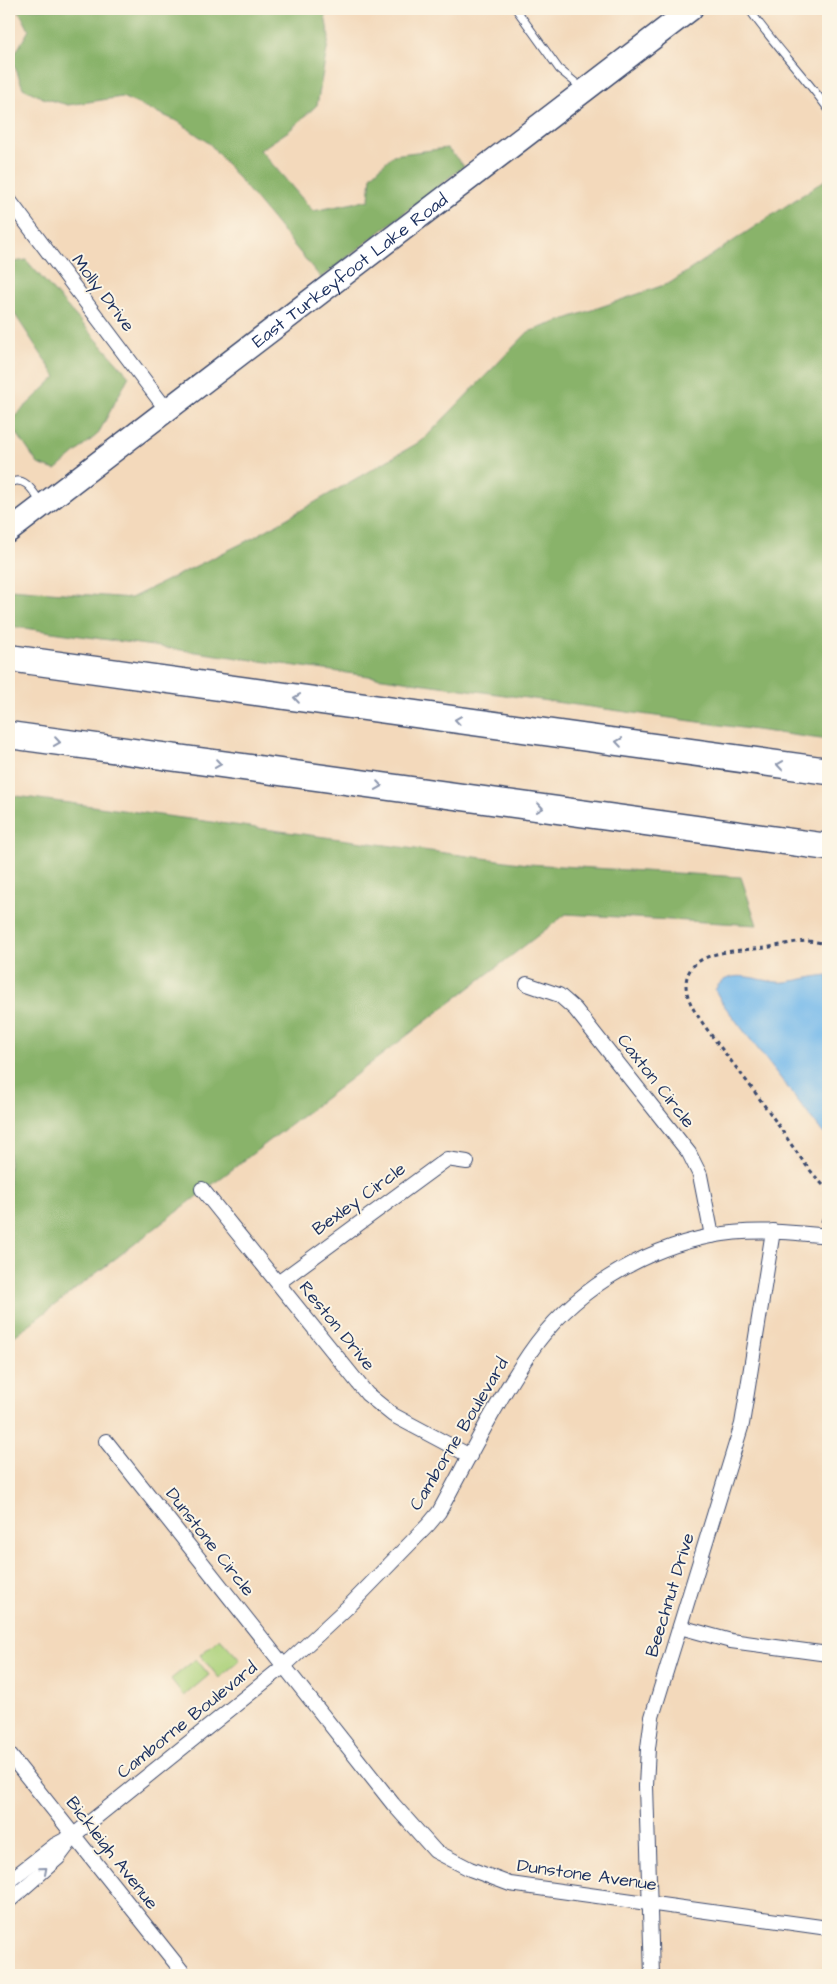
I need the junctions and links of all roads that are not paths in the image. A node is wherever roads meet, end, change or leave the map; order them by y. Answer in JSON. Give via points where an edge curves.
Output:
{"nodes":[{"id":1,"x":516,"y":9,"type":"edge"},
{"id":2,"x":691,"y":9,"type":"edge"},
{"id":3,"x":749,"y":9,"type":"edge"},
{"id":4,"x":584,"y":90,"type":"junction"},
{"id":5,"x":828,"y":109,"type":"edge"},
{"id":6,"x":9,"y":200,"type":"edge"},
{"id":7,"x":166,"y":409,"type":"junction"},
{"id":8,"x":9,"y":482,"type":"edge"},
{"id":9,"x":43,"y":505,"type":"junction"},
{"id":10,"x":9,"y":531,"type":"edge"},
{"id":11,"x":9,"y":658,"type":"edge"},
{"id":12,"x":9,"y":735,"type":"edge"},
{"id":13,"x":828,"y":771,"type":"edge"},
{"id":14,"x":828,"y":847,"type":"edge"},
{"id":15,"x":527,"y":984,"type":"dead end"},
{"id":16,"x":467,"y":1162,"type":"dead end"},
{"id":17,"x":202,"y":1189,"type":"dead end"},
{"id":18,"x":773,"y":1231,"type":"junction"},
{"id":19,"x":712,"y":1236,"type":"junction"},
{"id":20,"x":828,"y":1236,"type":"edge"},
{"id":21,"x":278,"y":1282,"type":"junction"},
{"id":22,"x":106,"y":1441,"type":"dead end"},
{"id":23,"x":470,"y":1456,"type":"junction"},
{"id":24,"x":680,"y":1627,"type":"junction"},
{"id":25,"x":828,"y":1654,"type":"edge"},
{"id":26,"x":284,"y":1666,"type":"junction"},
{"id":27,"x":9,"y":1754,"type":"edge"},
{"id":28,"x":74,"y":1835,"type":"junction"},
{"id":29,"x":9,"y":1881,"type":"edge"},
{"id":30,"x":9,"y":1901,"type":"edge"},
{"id":31,"x":649,"y":1903,"type":"junction"},
{"id":32,"x":828,"y":1928,"type":"edge"},
{"id":33,"x":185,"y":1975,"type":"edge"},
{"id":34,"x":652,"y":1975,"type":"edge"}],
"edges":[{"from":1,"to":4,"type":"lane","via":[[559,69]]},
{"from":2,"to":4,"type":"main road","name":"East Turkeyfoot Lake Road"},
{"from":3,"to":5,"type":"lane"},
{"from":4,"to":7,"type":"main road","name":"East Turkeyfoot Lake Road"},
{"from":6,"to":7,"type":"street","name":"Molly Drive"},
{"from":7,"to":9,"type":"main road","name":"East Turkeyfoot Lake Road"},
{"from":8,"to":9,"type":"lane","via":[[26,483]]},
{"from":9,"to":10,"type":"main road","name":"East Turkeyfoot Lake Road"},
{"from":13,"to":11,"type":"highway","one_way":true},
{"from":12,"to":14,"type":"highway","one_way":true},
{"from":15,"to":19,"type":"street","name":"Caxton Circle","via":[[559,995],[575,1009],[684,1147],[700,1175]]},
{"from":16,"to":21,"type":"street","name":"Bexley Circle","via":[[447,1159]]},
{"from":17,"to":21,"type":"street","name":"Reston Drive"},
{"from":18,"to":19,"type":"street","name":"Camborne Boulevard"},
{"from":18,"to":20,"type":"street","name":"Camborne Boulevard"},
{"from":18,"to":24,"type":"street","name":"Beechnut Drive","via":[[742,1424]]},
{"from":19,"to":23,"type":"street","name":"Camborne Boulevard","via":[[655,1252],[597,1285],[570,1306],[529,1354]]},
{"from":21,"to":23,"type":"street","name":"Reston Drive","via":[[367,1394],[393,1415]]},
{"from":22,"to":26,"type":"street","name":"Dunstone Circle"},
{"from":23,"to":26,"type":"street","name":"Camborne Boulevard","via":[[429,1524],[351,1604]]},
{"from":24,"to":25,"type":"street","via":[[731,1640]]},
{"from":24,"to":31,"type":"street","name":"Beechnut Drive","via":[[648,1740]]},
{"from":26,"to":28,"type":"street","name":"Camborne Boulevard"},
{"from":26,"to":31,"type":"street","name":"Dunstone Avenue","via":[[435,1852],[510,1884]]},
{"from":27,"to":28,"type":"street","name":"Bickleigh Avenue"},
{"from":28,"to":29,"type":"street","name":"Camborne Boulevard","via":[[55,1845]]},
{"from":30,"to":28,"type":"street","name":"Camborne Boulevard","one_way":true,"via":[[58,1858]]},
{"from":28,"to":33,"type":"street","name":"Bickleigh Avenue"},
{"from":31,"to":32,"type":"street","name":"Dunstone Avenue"},
{"from":31,"to":34,"type":"street","name":"Beechnut Drive"}]}
